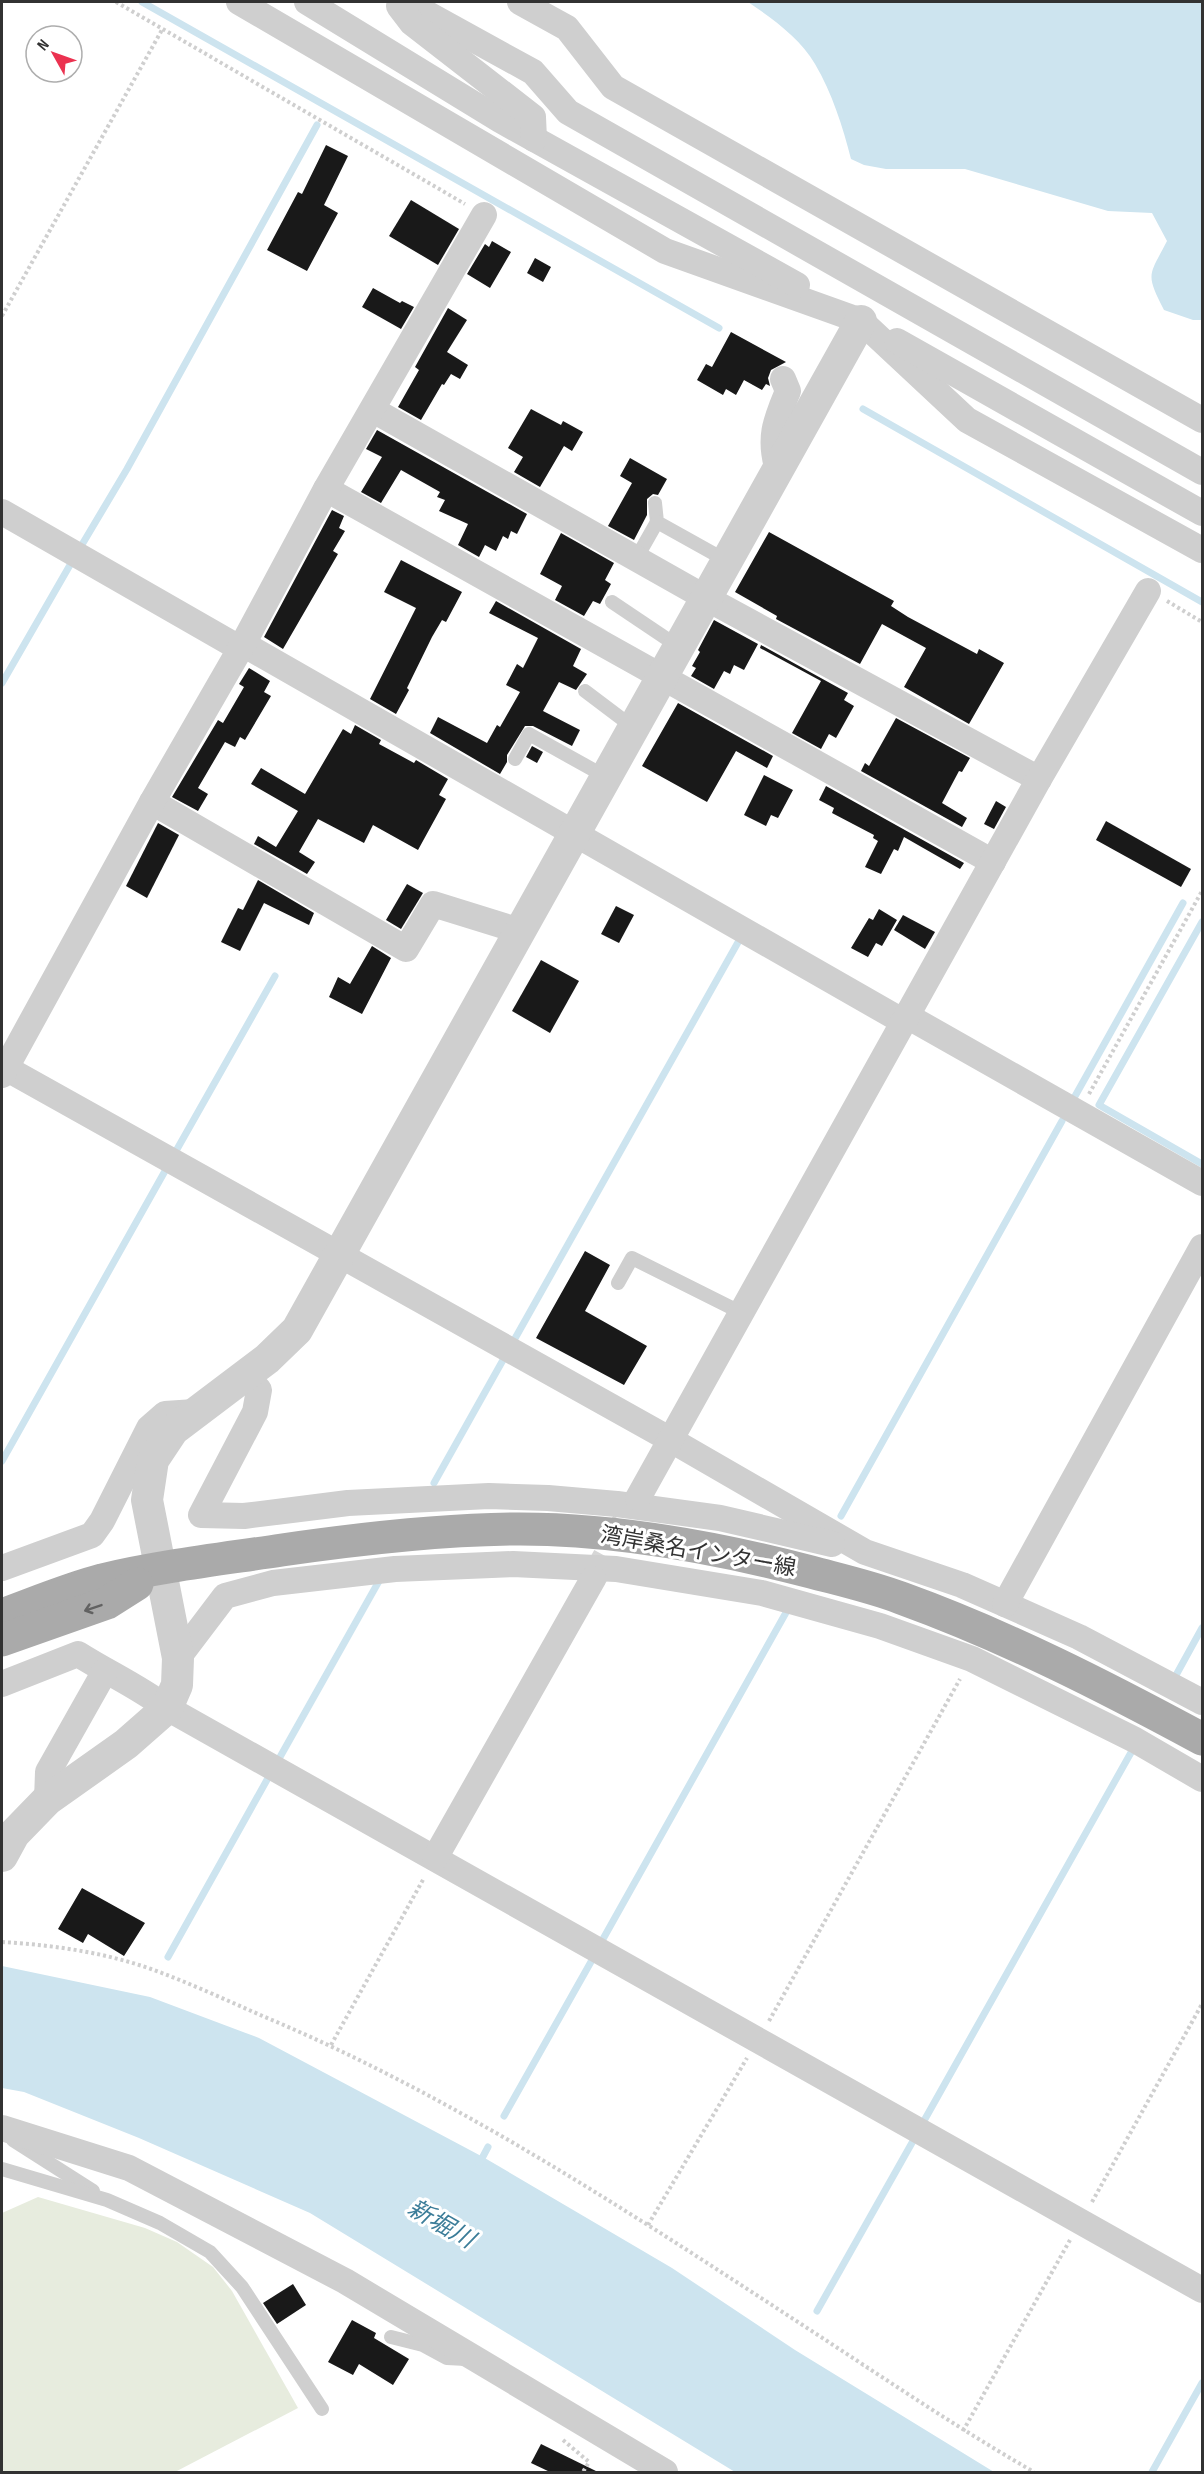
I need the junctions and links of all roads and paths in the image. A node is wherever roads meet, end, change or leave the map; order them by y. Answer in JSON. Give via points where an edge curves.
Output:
{"nodes":[{"id":1,"x":116,"y":2,"type":"edge"},
{"id":2,"x":239,"y":2,"type":"edge"},
{"id":3,"x":307,"y":2,"type":"edge"},
{"id":4,"x":395,"y":2,"type":"edge"},
{"id":5,"x":406,"y":2,"type":"edge"},
{"id":6,"x":520,"y":2,"type":"edge"},
{"id":7,"x":163,"y":27,"type":"junction"},
{"id":8,"x":534,"y":139,"type":"junction"},
{"id":9,"x":484,"y":215,"type":"joint"},
{"id":10,"x":2,"y":316,"type":"edge"},
{"id":11,"x":861,"y":321,"type":"junction"},
{"id":12,"x":783,"y":379,"type":"dead end"},
{"id":13,"x":373,"y":410,"type":"junction"},
{"id":14,"x":1203,"y":420,"type":"edge"},
{"id":15,"x":778,"y":470,"type":"junction"},
{"id":16,"x":1203,"y":472,"type":"edge"},
{"id":17,"x":326,"y":489,"type":"junction"},
{"id":18,"x":655,"y":503,"type":"dead end"},
{"id":19,"x":2,"y":512,"type":"edge"},
{"id":20,"x":1203,"y":513,"type":"edge"},
{"id":21,"x":657,"y":522,"type":"junction"},
{"id":22,"x":1203,"y":550,"type":"edge"},
{"id":23,"x":636,"y":558,"type":"junction"},
{"id":24,"x":727,"y":561,"type":"junction"},
{"id":25,"x":1148,"y":591,"type":"joint"},
{"id":26,"x":706,"y":598,"type":"junction"},
{"id":27,"x":612,"y":602,"type":"dead end"},
{"id":28,"x":1203,"y":622,"type":"edge"},
{"id":29,"x":242,"y":646,"type":"junction"},
{"id":30,"x":679,"y":647,"type":"junction"},
{"id":31,"x":661,"y":678,"type":"junction"},
{"id":32,"x":585,"y":692,"type":"dead end"},
{"id":33,"x":634,"y":728,"type":"junction"},
{"id":34,"x":515,"y":759,"type":"dead end"},
{"id":35,"x":606,"y":777,"type":"junction"},
{"id":36,"x":1039,"y":779,"type":"junction"},
{"id":37,"x":152,"y":802,"type":"junction"},
{"id":38,"x":574,"y":833,"type":"junction"},
{"id":39,"x":993,"y":862,"type":"junction"},
{"id":40,"x":1203,"y":891,"type":"edge"},
{"id":41,"x":520,"y":931,"type":"junction"},
{"id":42,"x":905,"y":1019,"type":"junction"},
{"id":43,"x":3,"y":1070,"type":"edge"},
{"id":44,"x":1078,"y":1113,"type":"junction"},
{"id":45,"x":1203,"y":1182,"type":"edge"},
{"id":46,"x":1203,"y":1247,"type":"edge"},
{"id":47,"x":339,"y":1255,"type":"junction"},
{"id":48,"x":618,"y":1283,"type":"dead end"},
{"id":49,"x":742,"y":1313,"type":"junction"},
{"id":50,"x":246,"y":1375,"type":"junction"},
{"id":51,"x":195,"y":1412,"type":"junction"},
{"id":52,"x":671,"y":1440,"type":"junction"},
{"id":53,"x":638,"y":1498,"type":"tunnel mouth"},
{"id":54,"x":865,"y":1552,"type":"junction"},
{"id":55,"x":2,"y":1568,"type":"edge"},
{"id":56,"x":161,"y":1568,"type":"junction"},
{"id":57,"x":593,"y":1579,"type":"tunnel mouth"},
{"id":58,"x":1005,"y":1604,"type":"junction"},
{"id":59,"x":2,"y":1615,"type":"edge"},
{"id":60,"x":2,"y":1640,"type":"edge"},
{"id":61,"x":178,"y":1658,"type":"junction"},
{"id":62,"x":972,"y":1659,"type":"junction"},
{"id":63,"x":105,"y":1671,"type":"junction"},
{"id":64,"x":2,"y":1684,"type":"edge"},
{"id":65,"x":1203,"y":1702,"type":"edge"},
{"id":66,"x":167,"y":1708,"type":"junction"},
{"id":67,"x":1203,"y":1739,"type":"edge"},
{"id":68,"x":1203,"y":1779,"type":"edge"},
{"id":69,"x":46,"y":1800,"type":"junction"},
{"id":70,"x":2,"y":1856,"type":"edge"},
{"id":71,"x":435,"y":1858,"type":"junction"},
{"id":72,"x":2,"y":1942,"type":"edge"},
{"id":73,"x":759,"y":2039,"type":"junction"},
{"id":74,"x":331,"y":2045,"type":"junction"},
{"id":75,"x":4,"y":2135,"type":"edge"},
{"id":76,"x":2,"y":2169,"type":"edge"},
{"id":77,"x":107,"y":2200,"type":"junction"},
{"id":78,"x":648,"y":2225,"type":"junction"},
{"id":79,"x":1203,"y":2290,"type":"edge"},
{"id":80,"x":391,"y":2337,"type":"dead end"},
{"id":81,"x":477,"y":2360,"type":"junction"},
{"id":82,"x":322,"y":2409,"type":"dead end"},
{"id":83,"x":589,"y":2462,"type":"dead end"},
{"id":84,"x":583,"y":2472,"type":"edge"},
{"id":85,"x":665,"y":2472,"type":"edge"},
{"id":86,"x":1034,"y":2472,"type":"edge"}],
"edges":[{"from":1,"to":7,"type":"path"},
{"from":2,"to":11,"type":"street","via":[[665,251]]},
{"from":3,"to":8,"type":"street"},
{"from":4,"to":8,"type":"street","via":[[411,23],[533,117]]},
{"from":5,"to":16,"type":"street","via":[[533,72],[567,112]]},
{"from":6,"to":14,"type":"street","via":[[567,28],[614,87]]},
{"from":7,"to":9,"type":"path"},
{"from":7,"to":10,"type":"path"},
{"from":8,"to":11,"type":"street"},
{"from":9,"to":13,"type":"street"},
{"from":11,"to":15,"type":"street"},
{"from":11,"to":20,"type":"street"},
{"from":11,"to":22,"type":"street","via":[[967,420]]},
{"from":12,"to":15,"type":"street","via":[[788,391],[774,428]]},
{"from":13,"to":17,"type":"street"},
{"from":13,"to":23,"type":"street"},
{"from":15,"to":24,"type":"street"},
{"from":17,"to":29,"type":"street"},
{"from":17,"to":31,"type":"street"},
{"from":18,"to":21,"type":"lane"},
{"from":19,"to":29,"type":"street"},
{"from":21,"to":23,"type":"lane"},
{"from":21,"to":24,"type":"lane"},
{"from":23,"to":26,"type":"street"},
{"from":24,"to":26,"type":"street"},
{"from":25,"to":28,"type":"path"},
{"from":25,"to":36,"type":"street"},
{"from":26,"to":30,"type":"street"},
{"from":26,"to":36,"type":"street"},
{"from":27,"to":30,"type":"lane"},
{"from":29,"to":37,"type":"street"},
{"from":29,"to":38,"type":"street"},
{"from":30,"to":31,"type":"street"},
{"from":31,"to":33,"type":"street"},
{"from":31,"to":39,"type":"street"},
{"from":32,"to":33,"type":"lane"},
{"from":33,"to":35,"type":"street"},
{"from":34,"to":35,"type":"lane","via":[[529,734]]},
{"from":35,"to":38,"type":"street"},
{"from":36,"to":39,"type":"street"},
{"from":37,"to":41,"type":"street","via":[[406,949],[433,904]]},
{"from":37,"to":43,"type":"street"},
{"from":38,"to":41,"type":"street"},
{"from":38,"to":42,"type":"street"},
{"from":39,"to":42,"type":"street"},
{"from":40,"to":44,"type":"path"},
{"from":41,"to":47,"type":"street"},
{"from":42,"to":44,"type":"street"},
{"from":42,"to":49,"type":"street"},
{"from":43,"to":47,"type":"street"},
{"from":44,"to":45,"type":"street"},
{"from":46,"to":58,"type":"street"},
{"from":47,"to":50,"type":"street","via":[[297,1330]]},
{"from":47,"to":52,"type":"street"},
{"from":48,"to":49,"type":"lane","via":[[632,1258]]},
{"from":49,"to":52,"type":"street"},
{"from":50,"to":51,"type":"street"},
{"from":50,"to":54,"type":"street","via":[[259,1390],[255,1412],[201,1515],[244,1516],[348,1503],[489,1496],[548,1498],[720,1518]]},
{"from":51,"to":55,"type":"street","via":[[165,1414],[149,1428],[92,1535]]},
{"from":51,"to":56,"type":"street","via":[[174,1431],[153,1460],[147,1500]]},
{"from":52,"to":53,"type":"street"},
{"from":52,"to":54,"type":"street"},
{"from":54,"to":58,"type":"street"},
{"from":56,"to":59,"type":"main road","name":"湾岸桑名インター線","via":[[101,1581]]},
{"from":56,"to":60,"type":"main road","name":"湾岸桑名インター線","one_way":true,"via":[[107,1603]]},
{"from":56,"to":61,"type":"street"},
{"from":56,"to":67,"type":"main road","name":"湾岸桑名インター線","via":[[339,1542],[514,1529],[585,1532],[736,1554],[899,1597],[986,1631],[1068,1668]]},
{"from":57,"to":71,"type":"street"},
{"from":58,"to":65,"type":"street","via":[[1079,1637]]},
{"from":61,"to":62,"type":"street","via":[[225,1596],[305,1578],[513,1564],[616,1569],[762,1593],[880,1626]]},
{"from":61,"to":66,"type":"street","via":[[177,1685]]},
{"from":62,"to":68,"type":"street","via":[[1135,1740]]},
{"from":62,"to":73,"type":"path"},
{"from":63,"to":64,"type":"street","via":[[78,1654]]},
{"from":63,"to":66,"type":"street","via":[[140,1688]]},
{"from":63,"to":69,"type":"street","via":[[48,1772]]},
{"from":66,"to":69,"type":"street","via":[[126,1744]]},
{"from":66,"to":71,"type":"street"},
{"from":69,"to":70,"type":"street","via":[[14,1834]]},
{"from":71,"to":73,"type":"street"},
{"from":71,"to":74,"type":"path"},
{"from":72,"to":74,"type":"path","via":[[52,1945],[151,1969]]},
{"from":73,"to":78,"type":"path"},
{"from":73,"to":79,"type":"street"},
{"from":74,"to":78,"type":"path","via":[[499,2134]]},
{"from":75,"to":77,"type":"lane"},
{"from":75,"to":81,"type":"street","via":[[129,2168],[345,2281]]},
{"from":76,"to":77,"type":"lane"},
{"from":77,"to":82,"type":"lane","via":[[160,2223],[210,2252],[242,2287]]},
{"from":78,"to":86,"type":"path","via":[[963,2431]]},
{"from":80,"to":81,"type":"lane","via":[[423,2345],[447,2358]]},
{"from":81,"to":85,"type":"street"},
{"from":83,"to":84,"type":"path"}]}
